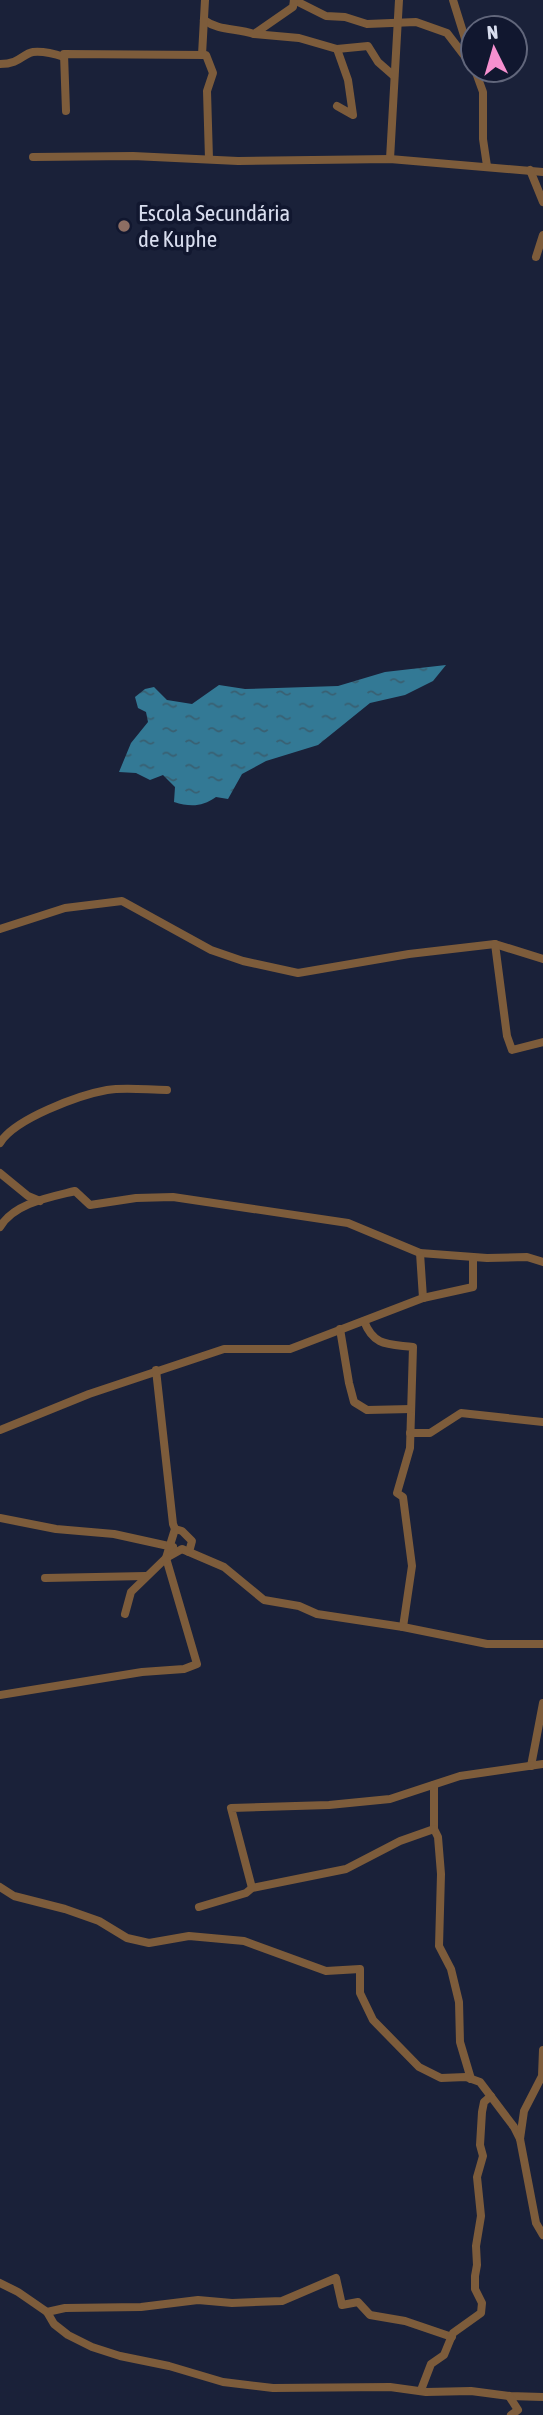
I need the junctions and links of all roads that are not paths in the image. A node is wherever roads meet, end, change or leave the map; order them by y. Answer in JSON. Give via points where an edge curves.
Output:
{"nodes":[{"id":1,"x":205,"y":0,"type":"edge"},
{"id":2,"x":294,"y":0,"type":"edge"},
{"id":3,"x":398,"y":0,"type":"edge"},
{"id":4,"x":453,"y":0,"type":"edge"},
{"id":5,"x":459,"y":19,"type":"edge"},
{"id":6,"x":204,"y":20,"type":"junction"},
{"id":7,"x":397,"y":21,"type":"junction"},
{"id":8,"x":223,"y":29,"type":"junction"},
{"id":9,"x":254,"y":34,"type":"junction"},
{"id":10,"x":203,"y":38,"type":"junction"},
{"id":11,"x":459,"y":48,"type":"edge"},
{"id":12,"x":337,"y":49,"type":"junction"},
{"id":13,"x":202,"y":55,"type":"junction"},
{"id":14,"x":64,"y":57,"type":"junction"},
{"id":15,"x":0,"y":64,"type":"edge"},
{"id":16,"x":394,"y":76,"type":"junction"},
{"id":17,"x":481,"y":84,"type":"edge"},
{"id":18,"x":337,"y":106,"type":"dead end"},
{"id":19,"x":66,"y":111,"type":"dead end"},
{"id":20,"x":33,"y":157,"type":"dead end"},
{"id":21,"x":209,"y":159,"type":"junction"},
{"id":22,"x":390,"y":159,"type":"junction"},
{"id":23,"x":487,"y":166,"type":"junction"},
{"id":24,"x":530,"y":170,"type":"junction"},
{"id":25,"x":543,"y":172,"type":"edge"},
{"id":26,"x":543,"y":202,"type":"edge"},
{"id":27,"x":543,"y":235,"type":"edge"},
{"id":28,"x":537,"y":257,"type":"dead end"},
{"id":29,"x":0,"y":929,"type":"edge"},
{"id":30,"x":495,"y":944,"type":"junction"},
{"id":31,"x":543,"y":959,"type":"edge"},
{"id":32,"x":543,"y":1042,"type":"edge"},
{"id":33,"x":167,"y":1090,"type":"dead end"},
{"id":34,"x":0,"y":1143,"type":"edge"},
{"id":35,"x":0,"y":1173,"type":"edge"},
{"id":36,"x":40,"y":1201,"type":"junction"},
{"id":37,"x":0,"y":1227,"type":"edge"},
{"id":38,"x":420,"y":1253,"type":"junction"},
{"id":39,"x":473,"y":1258,"type":"junction"},
{"id":40,"x":543,"y":1262,"type":"edge"},
{"id":41,"x":423,"y":1298,"type":"junction"},
{"id":42,"x":364,"y":1321,"type":"junction"},
{"id":43,"x":340,"y":1329,"type":"junction"},
{"id":44,"x":156,"y":1370,"type":"junction"},
{"id":45,"x":411,"y":1409,"type":"junction"},
{"id":46,"x":543,"y":1422,"type":"edge"},
{"id":47,"x":0,"y":1430,"type":"edge"},
{"id":48,"x":410,"y":1433,"type":"junction"},
{"id":49,"x":0,"y":1518,"type":"edge"},
{"id":50,"x":175,"y":1529,"type":"junction"},
{"id":51,"x":171,"y":1547,"type":"junction"},
{"id":52,"x":186,"y":1551,"type":"junction"},
{"id":53,"x":166,"y":1558,"type":"junction"},
{"id":54,"x":146,"y":1576,"type":"junction"},
{"id":55,"x":46,"y":1578,"type":"dead end"},
{"id":56,"x":125,"y":1614,"type":"dead end"},
{"id":57,"x":403,"y":1628,"type":"junction"},
{"id":58,"x":543,"y":1644,"type":"edge"},
{"id":59,"x":0,"y":1695,"type":"edge"},
{"id":60,"x":543,"y":1703,"type":"edge"},
{"id":61,"x":543,"y":1764,"type":"edge"},
{"id":62,"x":531,"y":1766,"type":"junction"},
{"id":63,"x":434,"y":1785,"type":"junction"},
{"id":64,"x":434,"y":1829,"type":"junction"},
{"id":65,"x":0,"y":1888,"type":"edge"},
{"id":66,"x":252,"y":1888,"type":"junction"},
{"id":67,"x":199,"y":1907,"type":"dead end"},
{"id":68,"x":543,"y":2050,"type":"edge"},
{"id":69,"x":471,"y":2079,"type":"junction"},
{"id":70,"x":491,"y":2096,"type":"junction"},
{"id":71,"x":520,"y":2139,"type":"junction"},
{"id":72,"x":543,"y":2235,"type":"edge"},
{"id":73,"x":0,"y":2283,"type":"edge"},
{"id":74,"x":47,"y":2312,"type":"junction"},
{"id":75,"x":452,"y":2337,"type":"junction"},
{"id":76,"x":421,"y":2390,"type":"junction"},
{"id":77,"x":509,"y":2396,"type":"junction"},
{"id":78,"x":543,"y":2397,"type":"edge"},
{"id":79,"x":511,"y":2415,"type":"edge"}],
"edges":[{"from":1,"to":6,"type":"street"},
{"from":2,"to":7,"type":"street","via":[[326,16],[367,24]]},
{"from":2,"to":9,"type":"street","via":[[293,7]]},
{"from":3,"to":7,"type":"street"},
{"from":4,"to":5,"type":"street"},
{"from":6,"to":8,"type":"street"},
{"from":6,"to":10,"type":"street"},
{"from":7,"to":11,"type":"street","via":[[447,33]]},
{"from":7,"to":16,"type":"street"},
{"from":8,"to":9,"type":"street"},
{"from":8,"to":10,"type":"street"},
{"from":9,"to":12,"type":"street","via":[[299,38]]},
{"from":10,"to":13,"type":"street"},
{"from":12,"to":16,"type":"street","via":[[368,46]]},
{"from":12,"to":18,"type":"street","via":[[353,115]]},
{"from":13,"to":14,"type":"street"},
{"from":13,"to":21,"type":"street","via":[[213,73],[206,91]]},
{"from":14,"to":15,"type":"street","via":[[31,52],[12,64]]},
{"from":14,"to":19,"type":"street"},
{"from":16,"to":22,"type":"street"},
{"from":17,"to":23,"type":"street"},
{"from":20,"to":21,"type":"street"},
{"from":21,"to":22,"type":"street"},
{"from":22,"to":23,"type":"street"},
{"from":23,"to":24,"type":"street"},
{"from":24,"to":25,"type":"street"},
{"from":24,"to":26,"type":"street"},
{"from":27,"to":28,"type":"street"},
{"from":29,"to":30,"type":"street","via":[[65,908],[122,901],[211,950],[298,973]]},
{"from":30,"to":31,"type":"street"},
{"from":30,"to":32,"type":"street","via":[[512,1050]]},
{"from":33,"to":34,"type":"street","via":[[109,1089],[70,1100],[12,1129]]},
{"from":35,"to":36,"type":"street"},
{"from":36,"to":37,"type":"street"},
{"from":36,"to":38,"type":"street","via":[[75,1191],[90,1205],[173,1197],[348,1223]]},
{"from":38,"to":39,"type":"street"},
{"from":38,"to":41,"type":"street"},
{"from":39,"to":40,"type":"street","via":[[527,1257]]},
{"from":39,"to":41,"type":"street","via":[[473,1287]]},
{"from":41,"to":42,"type":"street"},
{"from":42,"to":43,"type":"street"},
{"from":42,"to":45,"type":"street","via":[[369,1335],[380,1343],[413,1347]]},
{"from":43,"to":44,"type":"street","via":[[290,1349],[224,1349]]},
{"from":43,"to":45,"type":"street","via":[[354,1402],[367,1410]]},
{"from":44,"to":47,"type":"street"},
{"from":44,"to":50,"type":"street"},
{"from":45,"to":48,"type":"street"},
{"from":46,"to":48,"type":"street","via":[[461,1413],[430,1433]]},
{"from":48,"to":57,"type":"street","via":[[397,1493],[403,1497],[412,1566]]},
{"from":49,"to":51,"type":"street"},
{"from":50,"to":51,"type":"street"},
{"from":50,"to":52,"type":"street","via":[[191,1541]]},
{"from":51,"to":52,"type":"street"},
{"from":51,"to":53,"type":"street"},
{"from":52,"to":53,"type":"street"},
{"from":52,"to":57,"type":"street","via":[[224,1567],[264,1600]]},
{"from":53,"to":54,"type":"street"},
{"from":53,"to":59,"type":"street","via":[[197,1664]]},
{"from":54,"to":55,"type":"street"},
{"from":54,"to":56,"type":"street","via":[[131,1592]]},
{"from":57,"to":58,"type":"street","via":[[487,1644]]},
{"from":60,"to":62,"type":"street"},
{"from":61,"to":62,"type":"street"},
{"from":62,"to":63,"type":"street","via":[[460,1776]]},
{"from":63,"to":64,"type":"street"},
{"from":63,"to":66,"type":"street","via":[[390,1799],[231,1808]]},
{"from":64,"to":66,"type":"street","via":[[346,1869]]},
{"from":64,"to":69,"type":"street","via":[[441,1874],[439,1946],[451,1969],[459,2002],[460,2042]]},
{"from":65,"to":69,"type":"street","via":[[99,1921],[127,1938],[149,1942],[189,1936],[244,1941],[326,1971],[360,1969],[360,1993],[373,2020],[419,2067],[441,2078]]},
{"from":66,"to":67,"type":"street"},
{"from":68,"to":71,"type":"street","via":[[542,2076],[524,2111]]},
{"from":69,"to":70,"type":"street","via":[[480,2082]]},
{"from":70,"to":71,"type":"street"},
{"from":70,"to":75,"type":"street","via":[[482,2112],[483,2156],[477,2177],[481,2216],[475,2289],[481,2313]]},
{"from":71,"to":72,"type":"street","via":[[536,2223]]},
{"from":73,"to":74,"type":"street"},
{"from":74,"to":75,"type":"street","via":[[198,2300],[282,2301],[336,2278],[342,2305],[358,2302],[370,2315]]},
{"from":74,"to":76,"type":"street","via":[[68,2335],[92,2347],[223,2382],[282,2389]]},
{"from":75,"to":76,"type":"street","via":[[444,2355],[431,2364]]},
{"from":76,"to":77,"type":"street"},
{"from":77,"to":78,"type":"street"},
{"from":77,"to":79,"type":"street","via":[[518,2410]]}]}
